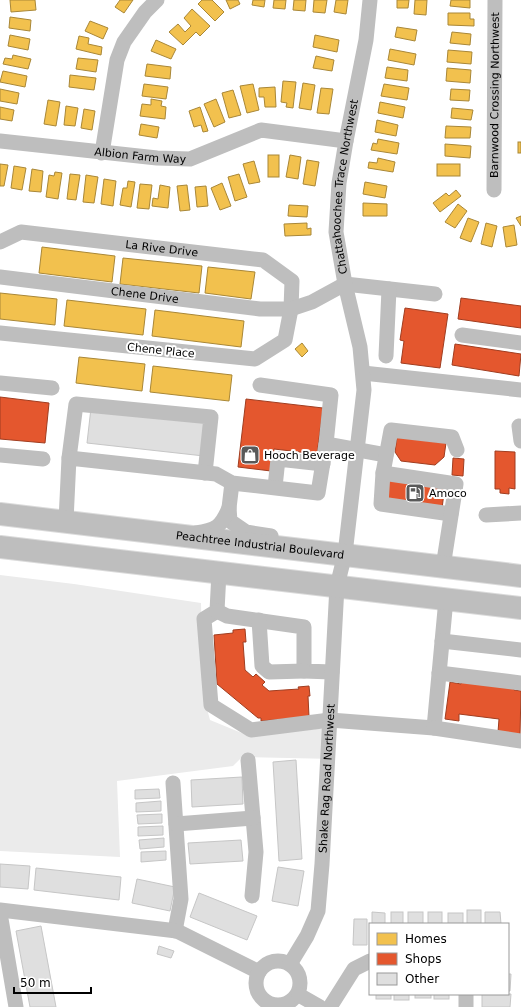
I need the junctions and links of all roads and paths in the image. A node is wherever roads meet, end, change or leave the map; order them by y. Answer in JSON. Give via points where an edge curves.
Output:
{"nodes":[{"id":1,"x":157,"y":0,"type":"edge"},
{"id":2,"x":370,"y":0,"type":"edge"},
{"id":3,"x":495,"y":0,"type":"edge"},
{"id":4,"x":0,"y":141,"type":"edge"},
{"id":5,"x":346,"y":141,"type":"junction"},
{"id":6,"x":102,"y":153,"type":"junction"},
{"id":7,"x":494,"y":190,"type":"dead end"},
{"id":8,"x":0,"y":242,"type":"edge"},
{"id":9,"x":0,"y":277,"type":"edge"},
{"id":10,"x":345,"y":284,"type":"junction"},
{"id":11,"x":389,"y":289,"type":"junction"},
{"id":12,"x":435,"y":294,"type":"dead end"},
{"id":13,"x":291,"y":309,"type":"junction"},
{"id":14,"x":0,"y":333,"type":"edge"},
{"id":15,"x":462,"y":335,"type":"dead end"},
{"id":16,"x":521,"y":343,"type":"edge"},
{"id":17,"x":386,"y":356,"type":"dead end"},
{"id":18,"x":363,"y":372,"type":"junction"},
{"id":19,"x":0,"y":383,"type":"edge"},
{"id":20,"x":260,"y":385,"type":"dead end"},
{"id":21,"x":52,"y":388,"type":"dead end"},
{"id":22,"x":521,"y":390,"type":"edge"},
{"id":23,"x":519,"y":426,"type":"dead end"},
{"id":24,"x":521,"y":441,"type":"edge"},
{"id":25,"x":326,"y":444,"type":"junction"},
{"id":26,"x":358,"y":449,"type":"junction"},
{"id":27,"x":457,"y":450,"type":"dead end"},
{"id":28,"x":386,"y":454,"type":"junction"},
{"id":29,"x":0,"y":455,"type":"edge"},
{"id":30,"x":69,"y":458,"type":"junction"},
{"id":31,"x":43,"y":460,"type":"dead end"},
{"id":32,"x":323,"y":464,"type":"junction"},
{"id":33,"x":205,"y":473,"type":"junction"},
{"id":34,"x":383,"y":473,"type":"junction"},
{"id":35,"x":232,"y":483,"type":"junction"},
{"id":36,"x":274,"y":488,"type":"junction"},
{"id":37,"x":0,"y":507,"type":"edge"},
{"id":38,"x":229,"y":508,"type":"junction"},
{"id":39,"x":521,"y":513,"type":"edge"},
{"id":40,"x":0,"y":514,"type":"edge"},
{"id":41,"x":451,"y":514,"type":"junction"},
{"id":42,"x":486,"y":515,"type":"dead end"},
{"id":43,"x":41,"y":518,"type":"junction"},
{"id":44,"x":66,"y":521,"type":"junction"},
{"id":45,"x":183,"y":535,"type":"junction"},
{"id":46,"x":0,"y":547,"type":"edge"},
{"id":47,"x":310,"y":550,"type":"junction"},
{"id":48,"x":345,"y":554,"type":"junction"},
{"id":49,"x":443,"y":567,"type":"junction"},
{"id":50,"x":219,"y":572,"type":"junction"},
{"id":51,"x":521,"y":576,"type":"edge"},
{"id":52,"x":337,"y":586,"type":"junction"},
{"id":53,"x":446,"y":599,"type":"junction"},
{"id":54,"x":521,"y":608,"type":"edge"},
{"id":55,"x":217,"y":611,"type":"junction"},
{"id":56,"x":259,"y":620,"type":"junction"},
{"id":57,"x":442,"y":641,"type":"junction"},
{"id":58,"x":521,"y":650,"type":"edge"},
{"id":59,"x":304,"y":671,"type":"junction"},
{"id":60,"x":332,"y":672,"type":"junction"},
{"id":61,"x":439,"y":673,"type":"junction"},
{"id":62,"x":521,"y":683,"type":"edge"},
{"id":63,"x":330,"y":720,"type":"junction"},
{"id":64,"x":434,"y":728,"type":"junction"},
{"id":65,"x":521,"y":741,"type":"edge"},
{"id":66,"x":248,"y":760,"type":"dead end"},
{"id":67,"x":173,"y":783,"type":"dead end"},
{"id":68,"x":253,"y":818,"type":"junction"},
{"id":69,"x":176,"y":824,"type":"junction"},
{"id":70,"x":252,"y":896,"type":"dead end"},
{"id":71,"x":0,"y":910,"type":"edge"},
{"id":72,"x":0,"y":913,"type":"edge"},
{"id":73,"x":175,"y":931,"type":"junction"},
{"id":74,"x":369,"y":962,"type":"edge"},
{"id":75,"x":290,"y":964,"type":"junction"},
{"id":76,"x":259,"y":972,"type":"junction"},
{"id":77,"x":299,"y":995,"type":"junction"},
{"id":78,"x":466,"y":995,"type":"edge"},
{"id":79,"x":266,"y":1005,"type":"edge"},
{"id":80,"x":16,"y":1007,"type":"edge"},
{"id":81,"x":320,"y":1007,"type":"edge"},
{"id":82,"x":330,"y":1007,"type":"edge"},
{"id":83,"x":466,"y":1007,"type":"edge"}],
"edges":[{"from":1,"to":6,"type":"street","via":[[145,12],[124,42],[117,60]]},
{"from":2,"to":5,"type":"street","name":"Chattahoochee Trace Northwest","via":[[366,40]]},
{"from":3,"to":7,"type":"street","name":"Barnwood Crossing Northwest"},
{"from":4,"to":6,"type":"street","name":"Albion Farm Way"},
{"from":5,"to":6,"type":"street","name":"Albion Farm Way","via":[[261,130],[190,159]]},
{"from":5,"to":10,"type":"street","name":"Chattahoochee Trace Northwest","via":[[339,183],[336,232]]},
{"from":8,"to":13,"type":"street","name":"La Rive Drive","via":[[21,232],[263,260],[292,281]]},
{"from":9,"to":13,"type":"street","name":"Chene Drive","via":[[260,309]]},
{"from":10,"to":11,"type":"street"},
{"from":10,"to":13,"type":"street","name":"Chene Drive","via":[[312,302]]},
{"from":10,"to":18,"type":"street","name":"Chattahoochee Trace Northwest","via":[[360,347]]},
{"from":11,"to":12,"type":"street"},
{"from":11,"to":17,"type":"street"},
{"from":13,"to":14,"type":"street","name":"Chene Place","via":[[286,340],[256,359]]},
{"from":15,"to":16,"type":"street"},
{"from":18,"to":22,"type":"street"},
{"from":18,"to":26,"type":"street","name":"Chattahoochee Trace Northwest","via":[[364,390]]},
{"from":19,"to":21,"type":"street"},
{"from":20,"to":25,"type":"street","via":[[332,395]]},
{"from":23,"to":24,"type":"street"},
{"from":25,"to":26,"type":"street"},
{"from":25,"to":32,"type":"street"},
{"from":26,"to":28,"type":"street"},
{"from":26,"to":48,"type":"street","name":"Chattahoochee Trace Northwest"},
{"from":27,"to":28,"type":"street","via":[[452,437],[391,430]]},
{"from":28,"to":34,"type":"street"},
{"from":29,"to":31,"type":"street"},
{"from":30,"to":33,"type":"street"},
{"from":30,"to":33,"type":"street","via":[[76,404],[211,416]]},
{"from":30,"to":44,"type":"street"},
{"from":32,"to":36,"type":"street","via":[[318,493]]},
{"from":32,"to":36,"type":"street","via":[[278,459]]},
{"from":33,"to":35,"type":"street","via":[[216,474]]},
{"from":34,"to":41,"type":"street","via":[[381,504]]},
{"from":34,"to":41,"type":"street","via":[[456,484]]},
{"from":35,"to":36,"type":"street"},
{"from":35,"to":38,"type":"street"},
{"from":37,"to":43,"type":"street","via":[[16,509]]},
{"from":38,"to":45,"type":"street","via":[[224,520],[212,531]]},
{"from":38,"to":47,"type":"street","via":[[230,521],[246,532],[291,538]]},
{"from":39,"to":42,"type":"street"},
{"from":40,"to":43,"type":"highway","name":"Peachtree Industrial Boulevard"},
{"from":41,"to":49,"type":"street"},
{"from":43,"to":44,"type":"highway","name":"Peachtree Industrial Boulevard"},
{"from":44,"to":45,"type":"highway","name":"Peachtree Industrial Boulevard"},
{"from":45,"to":47,"type":"highway","name":"Peachtree Industrial Boulevard"},
{"from":46,"to":50,"type":"highway"},
{"from":47,"to":48,"type":"highway","name":"Peachtree Industrial Boulevard"},
{"from":48,"to":49,"type":"highway","name":"Peachtree Industrial Boulevard"},
{"from":48,"to":52,"type":"street","name":"Chattahoochee Trace Northwest"},
{"from":49,"to":51,"type":"highway","name":"Peachtree Industrial Boulevard"},
{"from":50,"to":52,"type":"highway"},
{"from":50,"to":55,"type":"street"},
{"from":52,"to":53,"type":"highway"},
{"from":52,"to":60,"type":"street","name":"Shake Rag Road Northwest"},
{"from":53,"to":54,"type":"highway"},
{"from":53,"to":57,"type":"street"},
{"from":55,"to":56,"type":"street","via":[[227,616]]},
{"from":55,"to":63,"type":"street","via":[[204,619],[211,705],[251,730]]},
{"from":56,"to":59,"type":"street","via":[[304,627]]},
{"from":56,"to":59,"type":"street","via":[[262,666],[269,672]]},
{"from":57,"to":58,"type":"street"},
{"from":57,"to":61,"type":"street"},
{"from":59,"to":60,"type":"street"},
{"from":60,"to":63,"type":"street","name":"Shake Rag Road Northwest"},
{"from":61,"to":62,"type":"street"},
{"from":61,"to":64,"type":"street"},
{"from":63,"to":64,"type":"street"},
{"from":63,"to":75,"type":"street","name":"Shake Rag Road Northwest","via":[[318,910],[307,936]]},
{"from":64,"to":65,"type":"street"},
{"from":66,"to":68,"type":"street"},
{"from":67,"to":69,"type":"street"},
{"from":68,"to":69,"type":"street"},
{"from":68,"to":70,"type":"street","via":[[256,852]]},
{"from":69,"to":73,"type":"street","via":[[181,899]]},
{"from":71,"to":73,"type":"street"},
{"from":72,"to":80,"type":"street"},
{"from":73,"to":76,"type":"street"},
{"from":74,"to":82,"type":"street","via":[[354,969]]},
{"from":75,"to":76,"type":"street","via":[[273,962]]},
{"from":75,"to":77,"type":"street","via":[[300,978]]},
{"from":76,"to":79,"type":"street","via":[[256,977],[256,989]]},
{"from":77,"to":79,"type":"street","via":[[284,1005]]},
{"from":77,"to":81,"type":"street"},
{"from":78,"to":83,"type":"street"}]}
